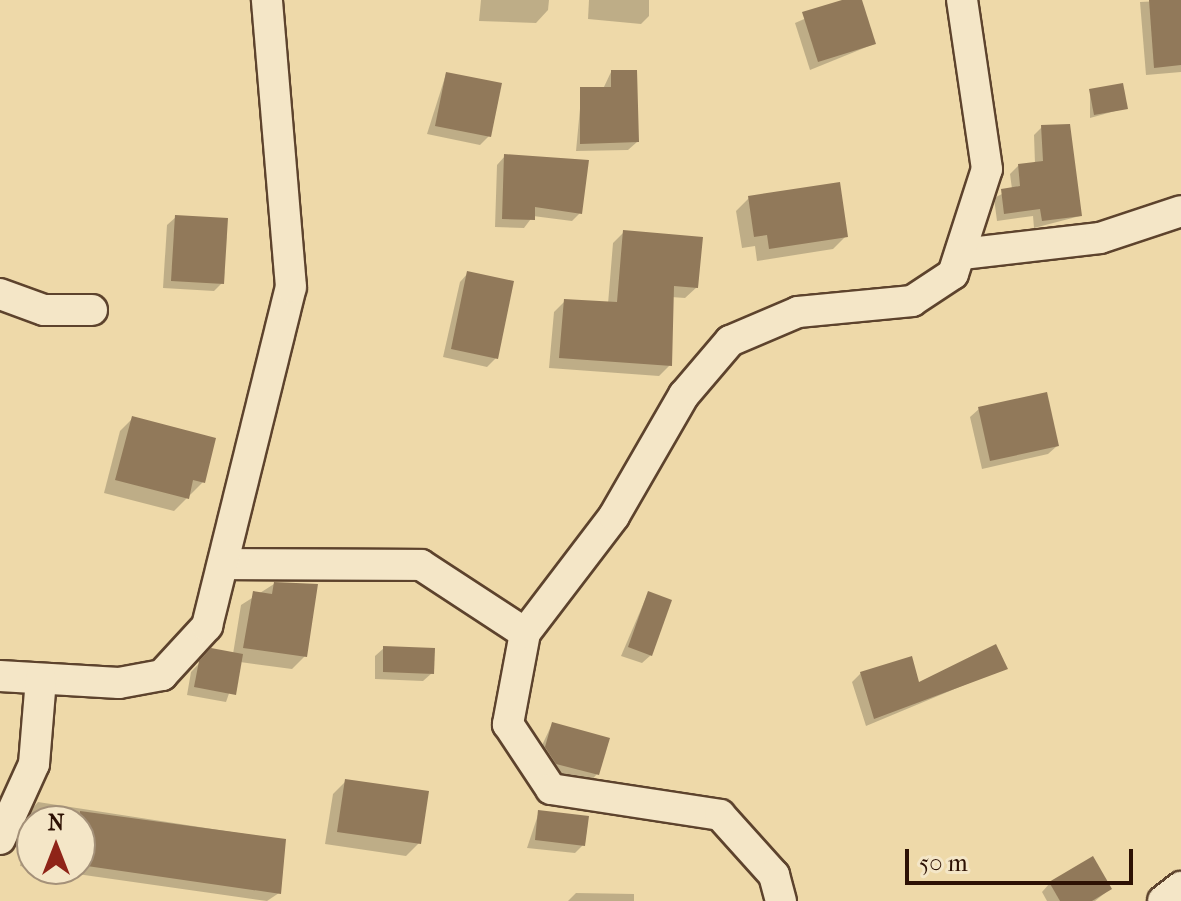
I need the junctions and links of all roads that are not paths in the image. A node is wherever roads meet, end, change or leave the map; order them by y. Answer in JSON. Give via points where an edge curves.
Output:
{"nodes":[{"id":1,"x":267,"y":0,"type":"edge"},
{"id":2,"x":962,"y":0,"type":"edge"},
{"id":3,"x":1181,"y":211,"type":"edge"},
{"id":4,"x":962,"y":254,"type":"junction"},
{"id":5,"x":0,"y":294,"type":"edge"},
{"id":6,"x":92,"y":310,"type":"dead end"},
{"id":7,"x":224,"y":564,"type":"junction"},
{"id":8,"x":525,"y":633,"type":"junction"},
{"id":9,"x":0,"y":676,"type":"edge"},
{"id":10,"x":41,"y":679,"type":"junction"},
{"id":11,"x":0,"y":839,"type":"edge"},
{"id":12,"x":1181,"y":887,"type":"edge"},
{"id":13,"x":781,"y":901,"type":"edge"},
{"id":14,"x":1163,"y":901,"type":"edge"}],
"edges":[{"from":1,"to":7,"type":"street","via":[[291,287]]},
{"from":2,"to":4,"type":"street","via":[[987,169]]},
{"from":3,"to":4,"type":"street","via":[[1100,238]]},
{"from":4,"to":8,"type":"street","via":[[953,274],[912,301],[798,312],[730,341],[684,395],[614,516]]},
{"from":5,"to":6,"type":"street","via":[[44,310]]},
{"from":7,"to":8,"type":"street","via":[[421,565]]},
{"from":7,"to":10,"type":"street","via":[[207,626],[162,675],[119,683]]},
{"from":8,"to":13,"type":"street","via":[[508,724],[551,789],[720,815],[774,875]]},
{"from":9,"to":10,"type":"street"},
{"from":10,"to":11,"type":"street","via":[[34,764]]},
{"from":12,"to":14,"type":"street"}]}
